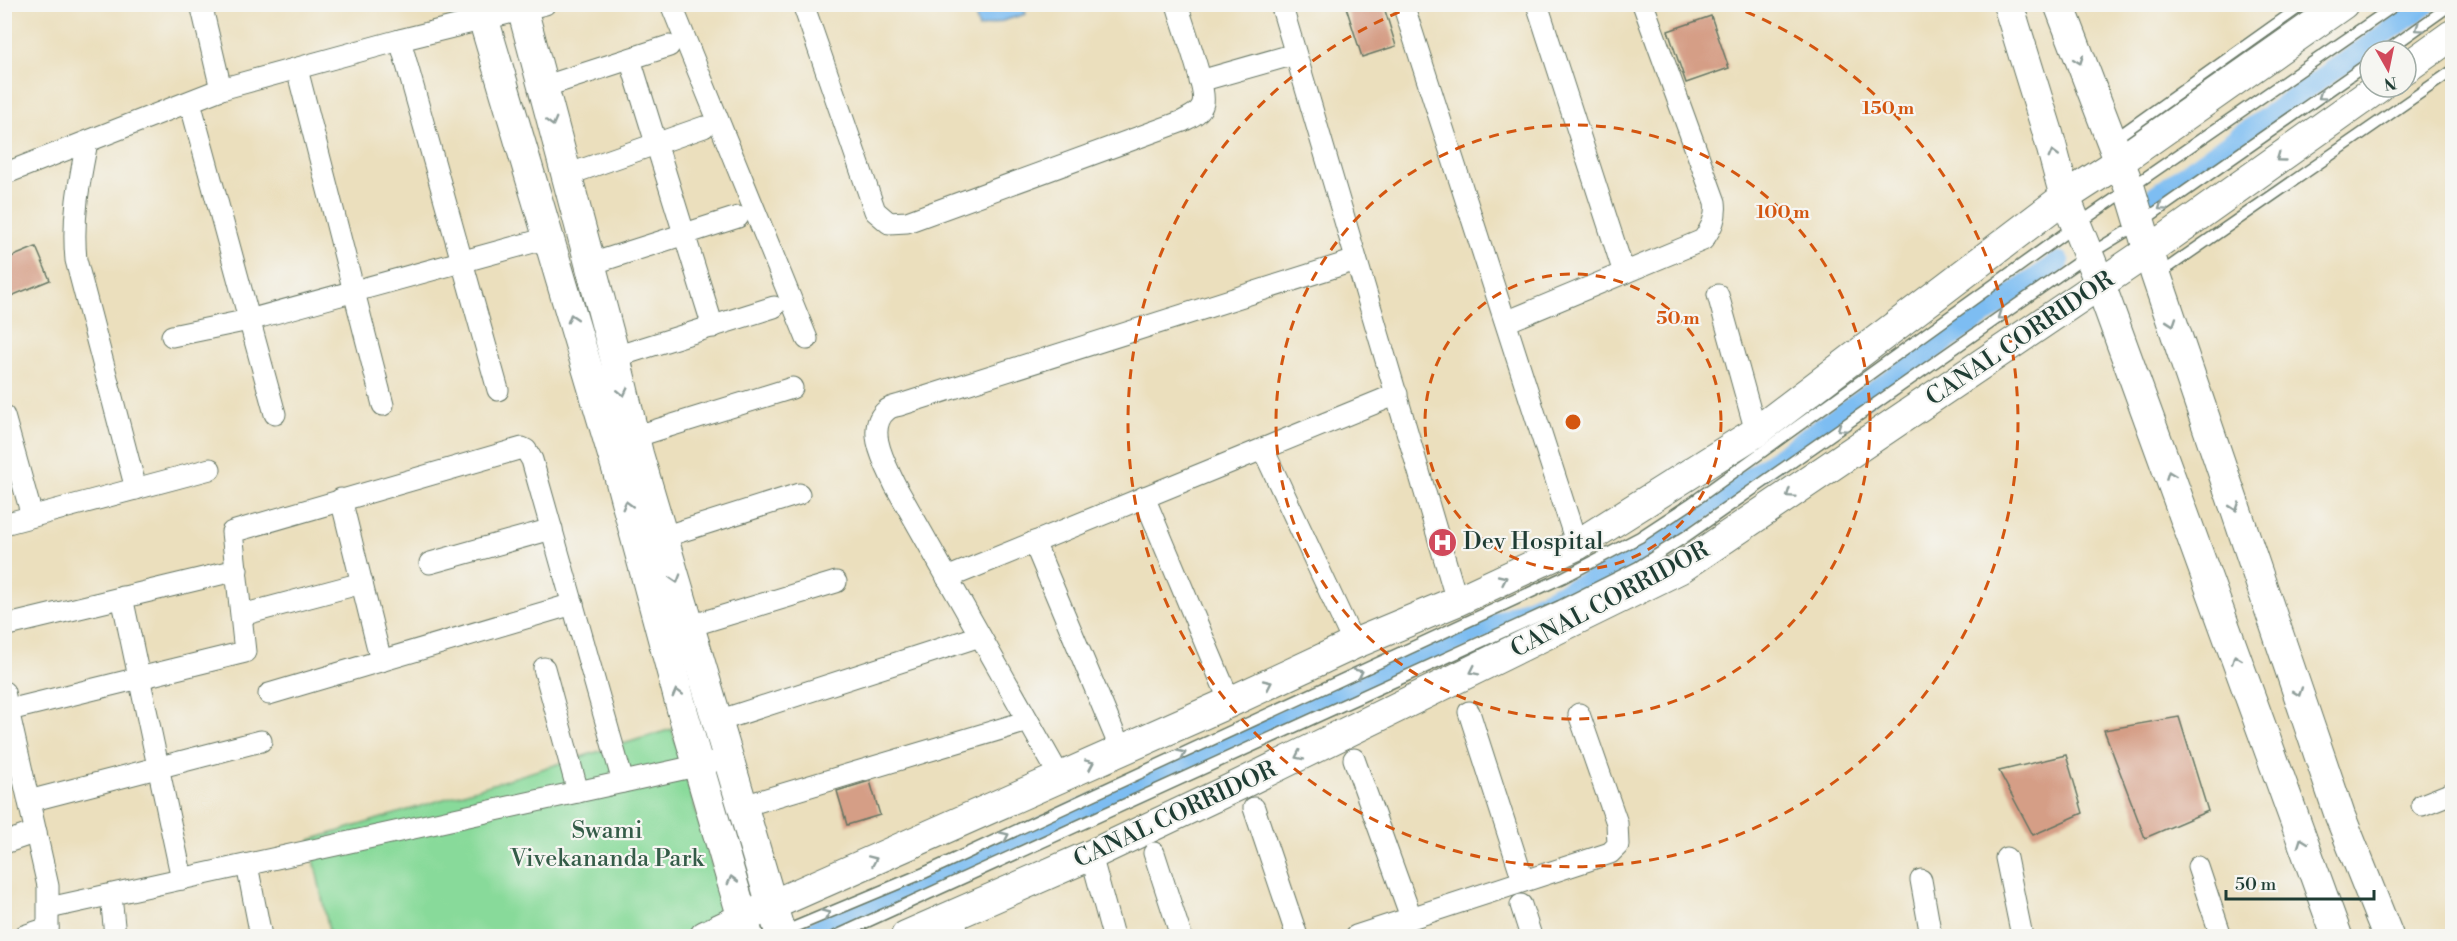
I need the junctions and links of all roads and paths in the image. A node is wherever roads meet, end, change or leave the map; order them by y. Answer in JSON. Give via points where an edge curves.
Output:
{"nodes":[{"id":1,"x":201,"y":4,"type":"edge"},
{"id":2,"x":671,"y":4,"type":"edge"},
{"id":3,"x":803,"y":4,"type":"edge"},
{"id":4,"x":1177,"y":4,"type":"edge"},
{"id":5,"x":1281,"y":4,"type":"edge"},
{"id":6,"x":1403,"y":4,"type":"edge"},
{"id":7,"x":1537,"y":4,"type":"edge"},
{"id":8,"x":1643,"y":4,"type":"edge"},
{"id":9,"x":2008,"y":4,"type":"edge"},
{"id":10,"x":2059,"y":4,"type":"edge"},
{"id":11,"x":2304,"y":4,"type":"edge"},
{"id":12,"x":2343,"y":4,"type":"edge"},
{"id":13,"x":2397,"y":4,"type":"edge"},
{"id":14,"x":2452,"y":4,"type":"edge"},
{"id":15,"x":530,"y":7,"type":"edge"},
{"id":16,"x":480,"y":12,"type":"edge"},
{"id":17,"x":2452,"y":34,"type":"edge"},
{"id":18,"x":2403,"y":39,"type":"edge"},
{"id":19,"x":400,"y":40,"type":"junction"},
{"id":20,"x":669,"y":46,"type":"dead end"},
{"id":21,"x":1295,"y":54,"type":"junction"},
{"id":22,"x":630,"y":59,"type":"junction"},
{"id":23,"x":2418,"y":59,"type":"edge"},
{"id":24,"x":297,"y":69,"type":"junction"},
{"id":25,"x":2358,"y":70,"type":"edge"},
{"id":26,"x":2452,"y":71,"type":"edge"},
{"id":27,"x":1200,"y":81,"type":"junction"},
{"id":28,"x":543,"y":87,"type":"junction"},
{"id":29,"x":221,"y":89,"type":"junction"},
{"id":30,"x":2364,"y":99,"type":"edge"},
{"id":31,"x":190,"y":102,"type":"junction"},
{"id":32,"x":704,"y":127,"type":"dead end"},
{"id":33,"x":87,"y":142,"type":"junction"},
{"id":34,"x":656,"y":145,"type":"junction"},
{"id":35,"x":2120,"y":164,"type":"junction"},
{"id":36,"x":4,"y":174,"type":"edge"},
{"id":37,"x":567,"y":175,"type":"junction"},
{"id":38,"x":2065,"y":197,"type":"junction"},
{"id":39,"x":738,"y":217,"type":"dead end"},
{"id":40,"x":2140,"y":223,"type":"junction"},
{"id":41,"x":2075,"y":226,"type":"junction"},
{"id":42,"x":684,"y":235,"type":"junction"},
{"id":43,"x":548,"y":238,"type":"junction"},
{"id":44,"x":2088,"y":255,"type":"junction"},
{"id":45,"x":1356,"y":260,"type":"junction"},
{"id":46,"x":462,"y":261,"type":"junction"},
{"id":47,"x":2153,"y":263,"type":"junction"},
{"id":48,"x":591,"y":264,"type":"junction"},
{"id":49,"x":1624,"y":273,"type":"junction"},
{"id":50,"x":2100,"y":284,"type":"junction"},
{"id":51,"x":354,"y":291,"type":"junction"},
{"id":52,"x":1718,"y":295,"type":"dead end"},
{"id":53,"x":774,"y":307,"type":"dead end"},
{"id":54,"x":249,"y":320,"type":"junction"},
{"id":55,"x":1506,"y":322,"type":"junction"},
{"id":56,"x":713,"y":327,"type":"junction"},
{"id":57,"x":172,"y":336,"type":"dead end"},
{"id":58,"x":807,"y":339,"type":"dead end"},
{"id":59,"x":615,"y":357,"type":"junction"},
{"id":60,"x":792,"y":388,"type":"dead end"},
{"id":61,"x":498,"y":390,"type":"dead end"},
{"id":62,"x":1397,"y":394,"type":"junction"},
{"id":63,"x":383,"y":405,"type":"dead end"},
{"id":64,"x":275,"y":414,"type":"dead end"},
{"id":65,"x":4,"y":416,"type":"edge"},
{"id":66,"x":1756,"y":432,"type":"junction"},
{"id":67,"x":634,"y":437,"type":"junction"},
{"id":68,"x":1263,"y":449,"type":"junction"},
{"id":69,"x":210,"y":469,"type":"dead end"},
{"id":70,"x":136,"y":489,"type":"junction"},
{"id":71,"x":799,"y":494,"type":"dead end"},
{"id":72,"x":1143,"y":497,"type":"junction"},
{"id":73,"x":340,"y":500,"type":"junction"},
{"id":74,"x":32,"y":516,"type":"junction"},
{"id":75,"x":4,"y":524,"type":"edge"},
{"id":76,"x":552,"y":529,"type":"junction"},
{"id":77,"x":663,"y":537,"type":"junction"},
{"id":78,"x":1034,"y":542,"type":"junction"},
{"id":79,"x":1576,"y":545,"type":"junction"},
{"id":80,"x":430,"y":562,"type":"dead end"},
{"id":81,"x":237,"y":570,"type":"junction"},
{"id":82,"x":947,"y":578,"type":"junction"},
{"id":83,"x":836,"y":582,"type":"dead end"},
{"id":84,"x":362,"y":583,"type":"junction"},
{"id":85,"x":122,"y":597,"type":"junction"},
{"id":86,"x":1457,"y":601,"type":"junction"},
{"id":87,"x":573,"y":604,"type":"junction"},
{"id":88,"x":242,"y":615,"type":"junction"},
{"id":89,"x":4,"y":626,"type":"edge"},
{"id":90,"x":690,"y":626,"type":"junction"},
{"id":91,"x":980,"y":636,"type":"junction"},
{"id":92,"x":1354,"y":644,"type":"junction"},
{"id":93,"x":381,"y":661,"type":"junction"},
{"id":94,"x":544,"y":668,"type":"dead end"},
{"id":95,"x":139,"y":677,"type":"junction"},
{"id":96,"x":269,"y":694,"type":"dead end"},
{"id":97,"x":7,"y":701,"type":"edge"},
{"id":98,"x":1230,"y":702,"type":"junction"},
{"id":99,"x":1469,"y":712,"type":"dead end"},
{"id":100,"x":1579,"y":714,"type":"dead end"},
{"id":101,"x":718,"y":721,"type":"junction"},
{"id":102,"x":1028,"y":721,"type":"junction"},
{"id":103,"x":261,"y":741,"type":"dead end"},
{"id":104,"x":1120,"y":750,"type":"junction"},
{"id":105,"x":729,"y":758,"type":"junction"},
{"id":106,"x":1354,"y":759,"type":"dead end"},
{"id":107,"x":158,"y":766,"type":"junction"},
{"id":108,"x":698,"y":766,"type":"junction"},
{"id":109,"x":1060,"y":777,"type":"junction"},
{"id":110,"x":623,"y":782,"type":"junction"},
{"id":111,"x":578,"y":792,"type":"junction"},
{"id":112,"x":2452,"y":793,"type":"edge"},
{"id":113,"x":29,"y":801,"type":"junction"},
{"id":114,"x":2422,"y":805,"type":"dead end"},
{"id":115,"x":743,"y":806,"type":"junction"},
{"id":116,"x":1254,"y":808,"type":"dead end"},
{"id":117,"x":36,"y":832,"type":"junction"},
{"id":118,"x":4,"y":843,"type":"edge"},
{"id":119,"x":1154,"y":853,"type":"dead end"},
{"id":120,"x":1091,"y":855,"type":"junction"},
{"id":121,"x":2006,"y":858,"type":"dead end"},
{"id":122,"x":247,"y":865,"type":"junction"},
{"id":123,"x":2198,"y":867,"type":"dead end"},
{"id":124,"x":182,"y":879,"type":"junction"},
{"id":125,"x":1523,"y":880,"type":"junction"},
{"id":126,"x":1921,"y":880,"type":"dead end"},
{"id":127,"x":111,"y":895,"type":"junction"},
{"id":128,"x":1521,"y":904,"type":"dead end"},
{"id":129,"x":773,"y":905,"type":"junction"},
{"id":130,"x":1411,"y":917,"type":"junction"},
{"id":131,"x":48,"y":924,"type":"edge"},
{"id":132,"x":956,"y":926,"type":"edge"},
{"id":133,"x":745,"y":927,"type":"edge"},
{"id":134,"x":778,"y":935,"type":"edge"},
{"id":135,"x":24,"y":936,"type":"edge"},
{"id":136,"x":115,"y":936,"type":"edge"},
{"id":137,"x":261,"y":936,"type":"edge"},
{"id":138,"x":705,"y":936,"type":"edge"},
{"id":139,"x":836,"y":936,"type":"edge"},
{"id":140,"x":906,"y":936,"type":"edge"},
{"id":141,"x":1113,"y":936,"type":"edge"},
{"id":142,"x":1181,"y":936,"type":"edge"},
{"id":143,"x":1296,"y":936,"type":"edge"},
{"id":144,"x":1356,"y":936,"type":"edge"},
{"id":145,"x":1531,"y":936,"type":"edge"},
{"id":146,"x":1931,"y":936,"type":"edge"},
{"id":147,"x":2022,"y":936,"type":"edge"},
{"id":148,"x":2221,"y":936,"type":"edge"},
{"id":149,"x":2337,"y":936,"type":"edge"},
{"id":150,"x":2388,"y":936,"type":"edge"}],
"edges":[{"from":1,"to":29,"type":"street"},
{"from":2,"to":58,"type":"street"},
{"from":3,"to":27,"type":"street","via":[[875,212],[889,223],[907,222],[1183,121],[1204,103]]},
{"from":4,"to":27,"type":"street"},
{"from":5,"to":21,"type":"street"},
{"from":6,"to":55,"type":"street"},
{"from":7,"to":49,"type":"street"},
{"from":8,"to":49,"type":"street","via":[[1716,210],[1703,240]]},
{"from":38,"to":9,"type":"street","one_way":true},
{"from":10,"to":35,"type":"street","one_way":true},
{"from":11,"to":35,"type":"lane"},
{"from":12,"to":35,"type":"street"},
{"from":13,"to":35,"type":"lane"},
{"from":14,"to":18,"type":"lane","one_way":true},
{"from":15,"to":16,"type":"street"},
{"from":15,"to":28,"type":"street"},
{"from":16,"to":19,"type":"street"},
{"from":16,"to":43,"type":"street"},
{"from":17,"to":23,"type":"street"},
{"from":19,"to":24,"type":"street"},
{"from":19,"to":46,"type":"street"},
{"from":20,"to":22,"type":"street"},
{"from":21,"to":27,"type":"street"},
{"from":21,"to":45,"type":"street"},
{"from":22,"to":28,"type":"street"},
{"from":22,"to":34,"type":"street"},
{"from":24,"to":29,"type":"street"},
{"from":24,"to":51,"type":"street"},
{"from":25,"to":40,"type":"lane","one_way":true},
{"from":26,"to":47,"type":"lane"},
{"from":28,"to":37,"type":"street","one_way":true},
{"from":29,"to":31,"type":"street"},
{"from":30,"to":47,"type":"street","name":"CANAL CORRIDOR","one_way":true},
{"from":31,"to":33,"type":"street"},
{"from":31,"to":54,"type":"street"},
{"from":32,"to":34,"type":"street"},
{"from":33,"to":36,"type":"street"},
{"from":33,"to":70,"type":"street","via":[[75,206],[76,260]]},
{"from":34,"to":37,"type":"street"},
{"from":34,"to":42,"type":"street"},
{"from":35,"to":38,"type":"street"},
{"from":35,"to":40,"type":"street"},
{"from":35,"to":41,"type":"lane"},
{"from":37,"to":48,"type":"street"},
{"from":38,"to":41,"type":"street"},
{"from":38,"to":66,"type":"street"},
{"from":39,"to":42,"type":"street"},
{"from":40,"to":44,"type":"lane"},
{"from":40,"to":47,"type":"street"},
{"from":41,"to":44,"type":"street"},
{"from":134,"to":41,"type":"lane","one_way":true,"via":[[924,873],[1604,558],[1690,504]]},
{"from":42,"to":48,"type":"street"},
{"from":42,"to":56,"type":"street"},
{"from":43,"to":46,"type":"street"},
{"from":108,"to":43,"type":"street","one_way":true,"via":[[621,482]]},
{"from":44,"to":50,"type":"street"},
{"from":44,"to":139,"type":"lane","one_way":true,"via":[[1638,567]]},
{"from":45,"to":62,"type":"street"},
{"from":45,"to":82,"type":"street","via":[[887,410],[878,423],[880,449],[894,485]]},
{"from":46,"to":51,"type":"street"},
{"from":46,"to":61,"type":"street"},
{"from":47,"to":50,"type":"street","name":"CANAL CORRIDOR"},
{"from":47,"to":150,"type":"street","one_way":true,"via":[[2336,805]]},
{"from":48,"to":59,"type":"street"},
{"from":49,"to":55,"type":"street"},
{"from":50,"to":120,"type":"street","name":"CANAL CORRIDOR","one_way":true,"via":[[1679,569]]},
{"from":149,"to":50,"type":"street","one_way":true},
{"from":51,"to":54,"type":"street"},
{"from":51,"to":63,"type":"street"},
{"from":52,"to":66,"type":"street"},
{"from":53,"to":56,"type":"street"},
{"from":54,"to":57,"type":"street"},
{"from":54,"to":64,"type":"street"},
{"from":55,"to":79,"type":"street"},
{"from":56,"to":59,"type":"street"},
{"from":59,"to":67,"type":"street","one_way":true},
{"from":60,"to":67,"type":"street"},
{"from":62,"to":68,"type":"street"},
{"from":62,"to":86,"type":"street"},
{"from":65,"to":74,"type":"street"},
{"from":66,"to":79,"type":"street"},
{"from":67,"to":77,"type":"street"},
{"from":68,"to":72,"type":"street"},
{"from":68,"to":92,"type":"street"},
{"from":69,"to":70,"type":"street"},
{"from":70,"to":74,"type":"street"},
{"from":71,"to":77,"type":"street"},
{"from":72,"to":78,"type":"street"},
{"from":72,"to":98,"type":"street"},
{"from":73,"to":76,"type":"street","via":[[522,448],[532,460]]},
{"from":73,"to":81,"type":"street","via":[[232,532]]},
{"from":73,"to":84,"type":"street"},
{"from":74,"to":75,"type":"street"},
{"from":76,"to":80,"type":"street"},
{"from":76,"to":87,"type":"street"},
{"from":77,"to":90,"type":"street","one_way":true},
{"from":78,"to":82,"type":"street"},
{"from":78,"to":104,"type":"street"},
{"from":86,"to":79,"type":"street","one_way":true},
{"from":81,"to":85,"type":"street"},
{"from":81,"to":88,"type":"street"},
{"from":82,"to":91,"type":"street"},
{"from":83,"to":90,"type":"street"},
{"from":84,"to":88,"type":"street"},
{"from":84,"to":93,"type":"street"},
{"from":85,"to":89,"type":"street"},
{"from":85,"to":95,"type":"street"},
{"from":86,"to":92,"type":"street"},
{"from":87,"to":93,"type":"street"},
{"from":87,"to":110,"type":"street"},
{"from":88,"to":95,"type":"street","via":[[245,652]]},
{"from":90,"to":101,"type":"street"},
{"from":91,"to":101,"type":"street"},
{"from":91,"to":102,"type":"street"},
{"from":98,"to":92,"type":"street","one_way":true},
{"from":93,"to":96,"type":"street"},
{"from":94,"to":111,"type":"street"},
{"from":95,"to":97,"type":"street"},
{"from":95,"to":107,"type":"street"},
{"from":97,"to":113,"type":"street"},
{"from":98,"to":104,"type":"street"},
{"from":99,"to":125,"type":"street"},
{"from":100,"to":125,"type":"street","via":[[1617,823],[1618,845],[1610,853]]},
{"from":101,"to":105,"type":"street"},
{"from":102,"to":109,"type":"street"},
{"from":102,"to":115,"type":"street"},
{"from":103,"to":107,"type":"street"},
{"from":109,"to":104,"type":"street","one_way":true},
{"from":105,"to":108,"type":"street"},
{"from":105,"to":115,"type":"street"},
{"from":106,"to":130,"type":"street"},
{"from":107,"to":113,"type":"street"},
{"from":107,"to":124,"type":"street"},
{"from":108,"to":110,"type":"street"},
{"from":133,"to":108,"type":"street","one_way":true},
{"from":129,"to":109,"type":"street","one_way":true},
{"from":110,"to":111,"type":"street"},
{"from":111,"to":122,"type":"street"},
{"from":112,"to":114,"type":"street"},
{"from":113,"to":117,"type":"street"},
{"from":115,"to":129,"type":"street"},
{"from":116,"to":143,"type":"street"},
{"from":117,"to":118,"type":"street"},
{"from":117,"to":131,"type":"street","via":[[48,886]]},
{"from":119,"to":142,"type":"street"},
{"from":120,"to":132,"type":"street","name":"CANAL CORRIDOR"},
{"from":120,"to":141,"type":"street"},
{"from":121,"to":147,"type":"street"},
{"from":122,"to":124,"type":"street"},
{"from":122,"to":137,"type":"street"},
{"from":123,"to":148,"type":"street"},
{"from":124,"to":127,"type":"street"},
{"from":125,"to":130,"type":"street"},
{"from":126,"to":146,"type":"street"},
{"from":127,"to":131,"type":"street"},
{"from":127,"to":136,"type":"street"},
{"from":128,"to":145,"type":"street"},
{"from":129,"to":133,"type":"street"},
{"from":129,"to":134,"type":"street"},
{"from":130,"to":144,"type":"street"},
{"from":131,"to":135,"type":"street"},
{"from":132,"to":140,"type":"street","name":"CANAL CORRIDOR"},
{"from":133,"to":138,"type":"street"}]}
